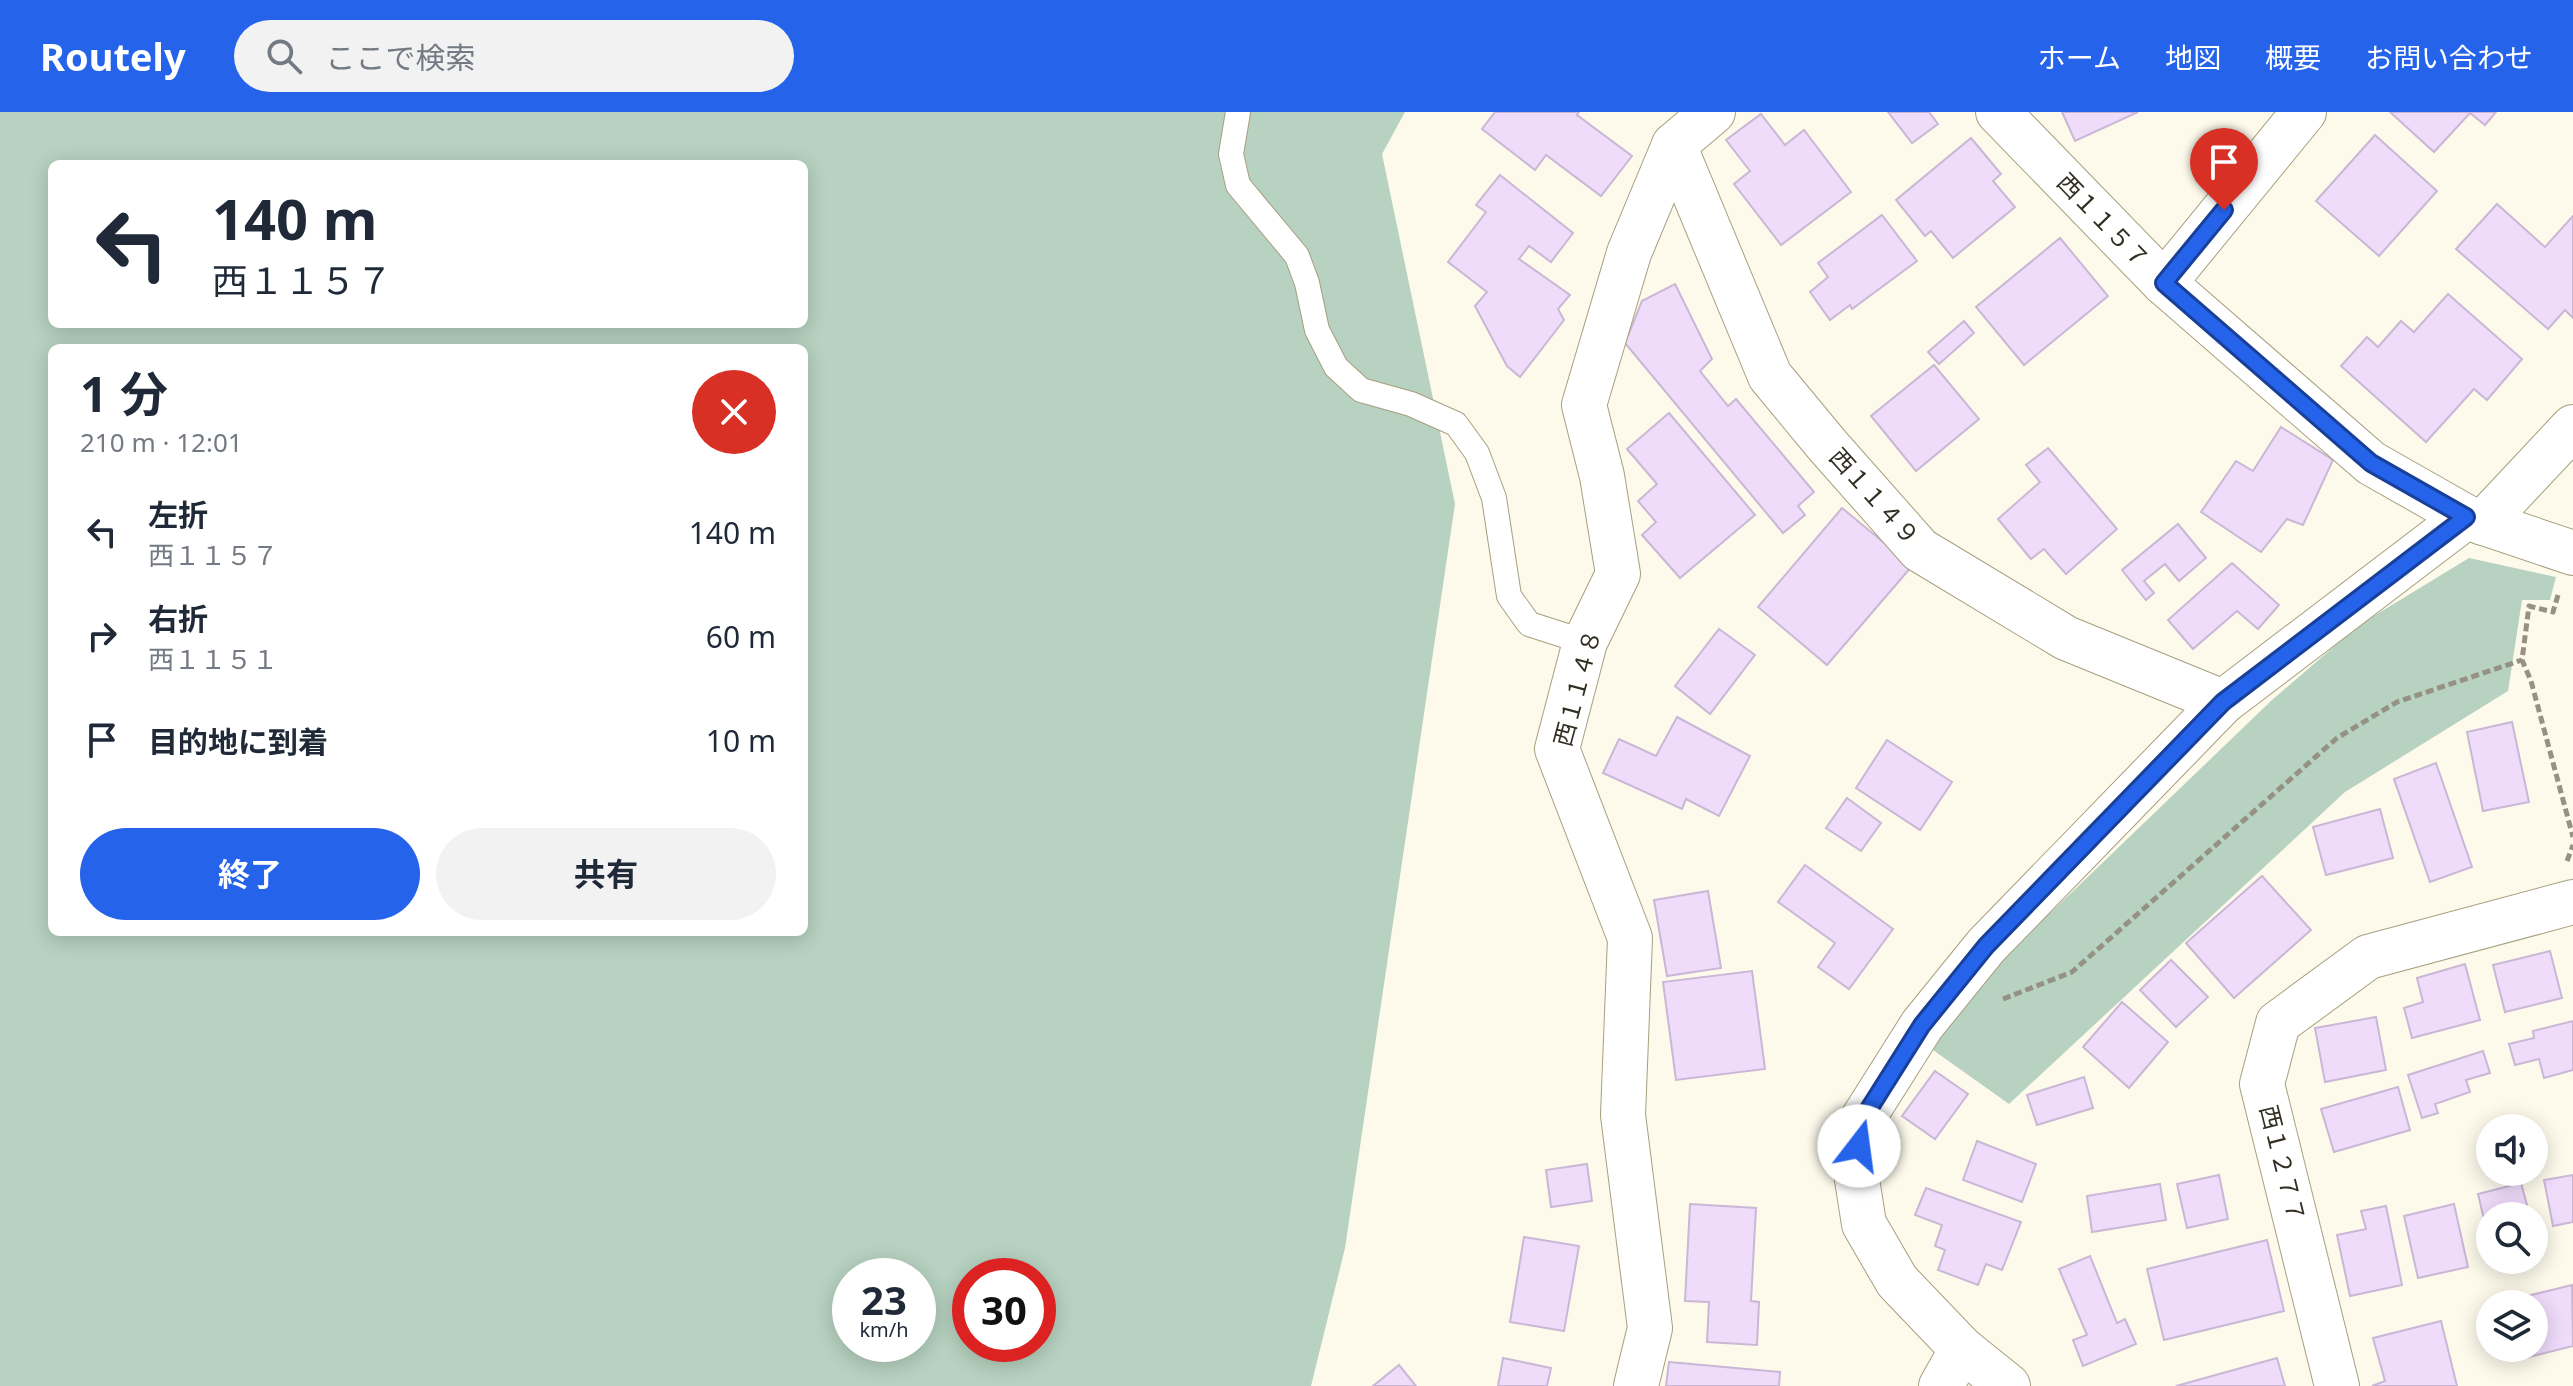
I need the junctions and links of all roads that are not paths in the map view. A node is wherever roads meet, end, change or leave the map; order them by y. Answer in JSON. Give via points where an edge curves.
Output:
{"nodes":[{"id":1,"x":1238,"y":112,"type":"edge"},
{"id":2,"x":1713,"y":112,"type":"edge"},
{"id":3,"x":1998,"y":112,"type":"edge"},
{"id":4,"x":2304,"y":112,"type":"edge"},
{"id":5,"x":1674,"y":145,"type":"junction"},
{"id":6,"x":2164,"y":283,"type":"junction"},
{"id":7,"x":2573,"y":427,"type":"edge"},
{"id":8,"x":2475,"y":520,"type":"junction"},
{"id":9,"x":2573,"y":553,"type":"edge"},
{"id":10,"x":1585,"y":642,"type":"junction"},
{"id":11,"x":2223,"y":702,"type":"junction"},
{"id":12,"x":2573,"y":902,"type":"edge"},
{"id":13,"x":1962,"y":1349,"type":"junction"},
{"id":14,"x":1636,"y":1386,"type":"edge"},
{"id":15,"x":1941,"y":1386,"type":"edge"},
{"id":16,"x":2008,"y":1386,"type":"edge"},
{"id":17,"x":2337,"y":1386,"type":"edge"}],
"edges":[{"from":1,"to":10,"type":"lane","via":[[1231,154],[1238,185],[1297,256],[1317,330],[1336,367],[1361,390],[1456,424],[1477,453],[1494,498],[1509,596],[1529,624]]},
{"from":2,"to":5,"type":"street","name":"西１１４８"},
{"from":3,"to":6,"type":"street","name":"西１１５７"},
{"from":4,"to":6,"type":"street"},
{"from":5,"to":10,"type":"street","name":"西１１４８","via":[[1629,253],[1584,405],[1618,574]]},
{"from":5,"to":11,"type":"street","name":"西１１４９","via":[[1770,376],[1920,550],[2066,638]]},
{"from":6,"to":8,"type":"street","name":"西１１５７","via":[[2371,463]]},
{"from":7,"to":8,"type":"street"},
{"from":8,"to":9,"type":"street","name":"西１１５７"},
{"from":8,"to":11,"type":"street"},
{"from":10,"to":14,"type":"street","name":"西１１４８","via":[[1557,749],[1630,938],[1623,1115],[1650,1328]]},
{"from":11,"to":13,"type":"street","via":[[1986,946],[1922,1025],[1862,1120],[1856,1173],[1864,1224],[1897,1281]]},
{"from":12,"to":17,"type":"street","name":"西１２７７","via":[[2368,957],[2278,1023],[2262,1084]]},
{"from":13,"to":15,"type":"street"},
{"from":13,"to":16,"type":"street"}]}
